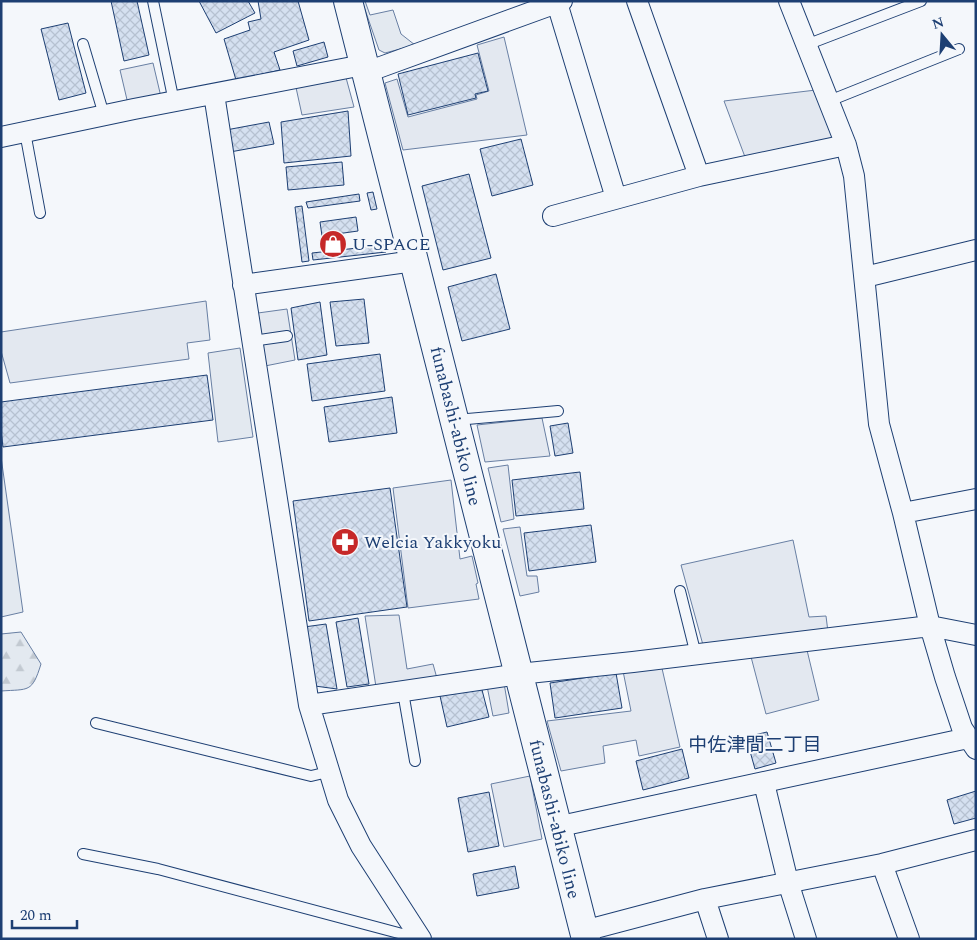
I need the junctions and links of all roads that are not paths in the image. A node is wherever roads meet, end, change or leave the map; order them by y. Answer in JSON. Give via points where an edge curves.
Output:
{"nodes":[{"id":1,"x":153,"y":1,"type":"edge"},
{"id":2,"x":348,"y":1,"type":"edge"},
{"id":3,"x":637,"y":1,"type":"edge"},
{"id":4,"x":789,"y":1,"type":"edge"},
{"id":5,"x":921,"y":1,"type":"edge"},
{"id":6,"x":559,"y":2,"type":"edge"},
{"id":7,"x":83,"y":44,"type":"dead end"},
{"id":8,"x":806,"y":45,"type":"junction"},
{"id":9,"x":959,"y":48,"type":"dead end"},
{"id":10,"x":363,"y":65,"type":"junction"},
{"id":11,"x":214,"y":94,"type":"junction"},
{"id":12,"x":829,"y":101,"type":"junction"},
{"id":13,"x":174,"y":102,"type":"junction"},
{"id":14,"x":104,"y":115,"type":"junction"},
{"id":15,"x":25,"y":132,"type":"junction"},
{"id":16,"x":1,"y":137,"type":"edge"},
{"id":17,"x":846,"y":145,"type":"junction"},
{"id":18,"x":699,"y":176,"type":"junction"},
{"id":19,"x":616,"y":198,"type":"junction"},
{"id":20,"x":40,"y":213,"type":"dead end"},
{"id":21,"x":553,"y":216,"type":"dead end"},
{"id":22,"x":976,"y":250,"type":"edge"},
{"id":23,"x":414,"y":261,"type":"junction"},
{"id":24,"x":864,"y":277,"type":"junction"},
{"id":25,"x":243,"y":285,"type":"junction"},
{"id":26,"x":287,"y":336,"type":"dead end"},
{"id":27,"x":252,"y":341,"type":"junction"},
{"id":28,"x":558,"y":411,"type":"dead end"},
{"id":29,"x":454,"y":420,"type":"junction"},
{"id":30,"x":976,"y":499,"type":"edge"},
{"id":31,"x":904,"y":513,"type":"junction"},
{"id":32,"x":680,"y":591,"type":"dead end"},
{"id":33,"x":930,"y":626,"type":"junction"},
{"id":34,"x":976,"y":635,"type":"edge"},
{"id":35,"x":696,"y":655,"type":"junction"},
{"id":36,"x":519,"y":674,"type":"junction"},
{"id":37,"x":402,"y":692,"type":"junction"},
{"id":38,"x":309,"y":705,"type":"junction"},
{"id":39,"x":96,"y":723,"type":"dead end"},
{"id":40,"x":969,"y":735,"type":"edge"},
{"id":41,"x":415,"y":761,"type":"dead end"},
{"id":42,"x":328,"y":772,"type":"junction"},
{"id":43,"x":764,"y":782,"type":"junction"},
{"id":44,"x":556,"y":827,"type":"junction"},
{"id":45,"x":976,"y":840,"type":"edge"},
{"id":46,"x":83,"y":854,"type":"dead end"},
{"id":47,"x":882,"y":864,"type":"junction"},
{"id":48,"x":788,"y":882,"type":"junction"},
{"id":49,"x":706,"y":899,"type":"junction"},
{"id":50,"x":418,"y":933,"type":"edge"},
{"id":51,"x":585,"y":935,"type":"edge"},
{"id":52,"x":718,"y":939,"type":"edge"},
{"id":53,"x":806,"y":939,"type":"edge"},
{"id":54,"x":908,"y":939,"type":"edge"}],
"edges":[{"from":1,"to":13,"type":"lane"},
{"from":2,"to":10,"type":"main road","name":"funabashi-abiko line"},
{"from":3,"to":18,"type":"street"},
{"from":4,"to":8,"type":"street"},
{"from":5,"to":8,"type":"lane"},
{"from":6,"to":10,"type":"street","via":[[378,68]]},
{"from":6,"to":19,"type":"street"},
{"from":7,"to":14,"type":"lane"},
{"from":8,"to":12,"type":"street"},
{"from":9,"to":12,"type":"lane"},
{"from":10,"to":11,"type":"street"},
{"from":10,"to":23,"type":"main road","name":"funabashi-abiko line"},
{"from":11,"to":13,"type":"street"},
{"from":11,"to":25,"type":"street"},
{"from":12,"to":17,"type":"street"},
{"from":13,"to":14,"type":"street"},
{"from":14,"to":15,"type":"street"},
{"from":15,"to":16,"type":"street"},
{"from":15,"to":20,"type":"lane"},
{"from":17,"to":18,"type":"street"},
{"from":17,"to":24,"type":"street","via":[[854,176]]},
{"from":18,"to":19,"type":"street"},
{"from":19,"to":21,"type":"street"},
{"from":22,"to":24,"type":"street"},
{"from":23,"to":25,"type":"street"},
{"from":23,"to":29,"type":"main road","name":"funabashi-abiko line"},
{"from":24,"to":31,"type":"street","via":[[879,424]]},
{"from":25,"to":27,"type":"street"},
{"from":26,"to":27,"type":"lane"},
{"from":27,"to":38,"type":"street"},
{"from":28,"to":29,"type":"lane"},
{"from":29,"to":36,"type":"main road","name":"funabashi-abiko line"},
{"from":30,"to":31,"type":"street"},
{"from":31,"to":33,"type":"street"},
{"from":32,"to":35,"type":"lane"},
{"from":33,"to":34,"type":"street"},
{"from":33,"to":35,"type":"street"},
{"from":33,"to":40,"type":"street"},
{"from":35,"to":36,"type":"street"},
{"from":36,"to":37,"type":"street"},
{"from":36,"to":44,"type":"main road","name":"funabashi-abiko line"},
{"from":37,"to":38,"type":"street"},
{"from":37,"to":41,"type":"lane"},
{"from":38,"to":42,"type":"street"},
{"from":39,"to":42,"type":"lane","via":[[311,776]]},
{"from":40,"to":43,"type":"street"},
{"from":42,"to":50,"type":"street","via":[[361,846]]},
{"from":43,"to":44,"type":"street"},
{"from":43,"to":48,"type":"street"},
{"from":44,"to":51,"type":"main road","name":"funabashi-abiko line"},
{"from":45,"to":47,"type":"street"},
{"from":46,"to":50,"type":"lane","via":[[158,869],[406,935]]},
{"from":47,"to":48,"type":"street"},
{"from":47,"to":54,"type":"street"},
{"from":48,"to":49,"type":"street"},
{"from":48,"to":53,"type":"street"},
{"from":49,"to":51,"type":"street"},
{"from":49,"to":52,"type":"street"}]}
